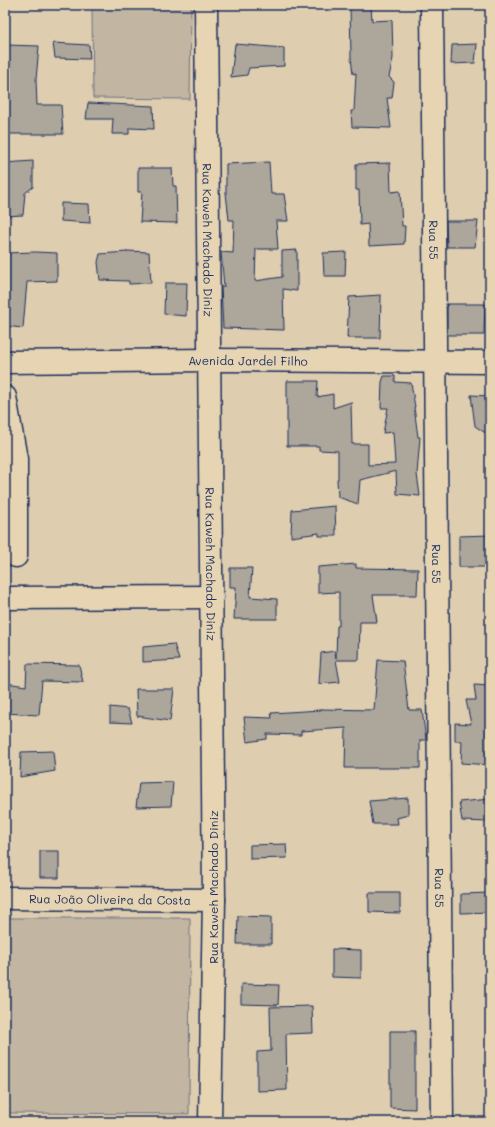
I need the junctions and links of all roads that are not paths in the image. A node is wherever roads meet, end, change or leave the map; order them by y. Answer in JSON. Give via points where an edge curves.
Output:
{"nodes":[{"id":1,"x":206,"y":5,"type":"edge"},
{"id":2,"x":432,"y":5,"type":"edge"},
{"id":3,"x":210,"y":360,"type":"junction"},
{"id":4,"x":5,"y":362,"type":"edge"},
{"id":5,"x":436,"y":362,"type":"junction"},
{"id":6,"x":490,"y":362,"type":"edge"},
{"id":7,"x":5,"y":397,"type":"edge"},
{"id":8,"x":16,"y":556,"type":"dead end"},
{"id":9,"x":212,"y":597,"type":"junction"},
{"id":10,"x":5,"y":598,"type":"edge"},
{"id":11,"x":5,"y":898,"type":"edge"},
{"id":12,"x":214,"y":900,"type":"junction"},
{"id":13,"x":210,"y":1122,"type":"edge"},
{"id":14,"x":442,"y":1122,"type":"edge"}],
"edges":[{"from":1,"to":3,"type":"street","name":"Rua Kaweh Machado Diniz"},
{"from":2,"to":5,"type":"street","name":"Rua 55"},
{"from":3,"to":4,"type":"street","name":"Avenida Jardel Filho"},
{"from":3,"to":5,"type":"street","name":"Avenida Jardel Filho"},
{"from":3,"to":9,"type":"street","name":"Rua Kaweh Machado Diniz"},
{"from":5,"to":6,"type":"street","name":"Avenida Jardel Filho"},
{"from":5,"to":14,"type":"street","name":"Rua 55"},
{"from":7,"to":8,"type":"street","via":[[16,459]]},
{"from":9,"to":10,"type":"street"},
{"from":9,"to":12,"type":"street","name":"Rua Kaweh Machado Diniz"},
{"from":11,"to":12,"type":"street","name":"Rua João Oliveira da Costa"},
{"from":12,"to":13,"type":"street","name":"Rua Kaweh Machado Diniz"}]}
